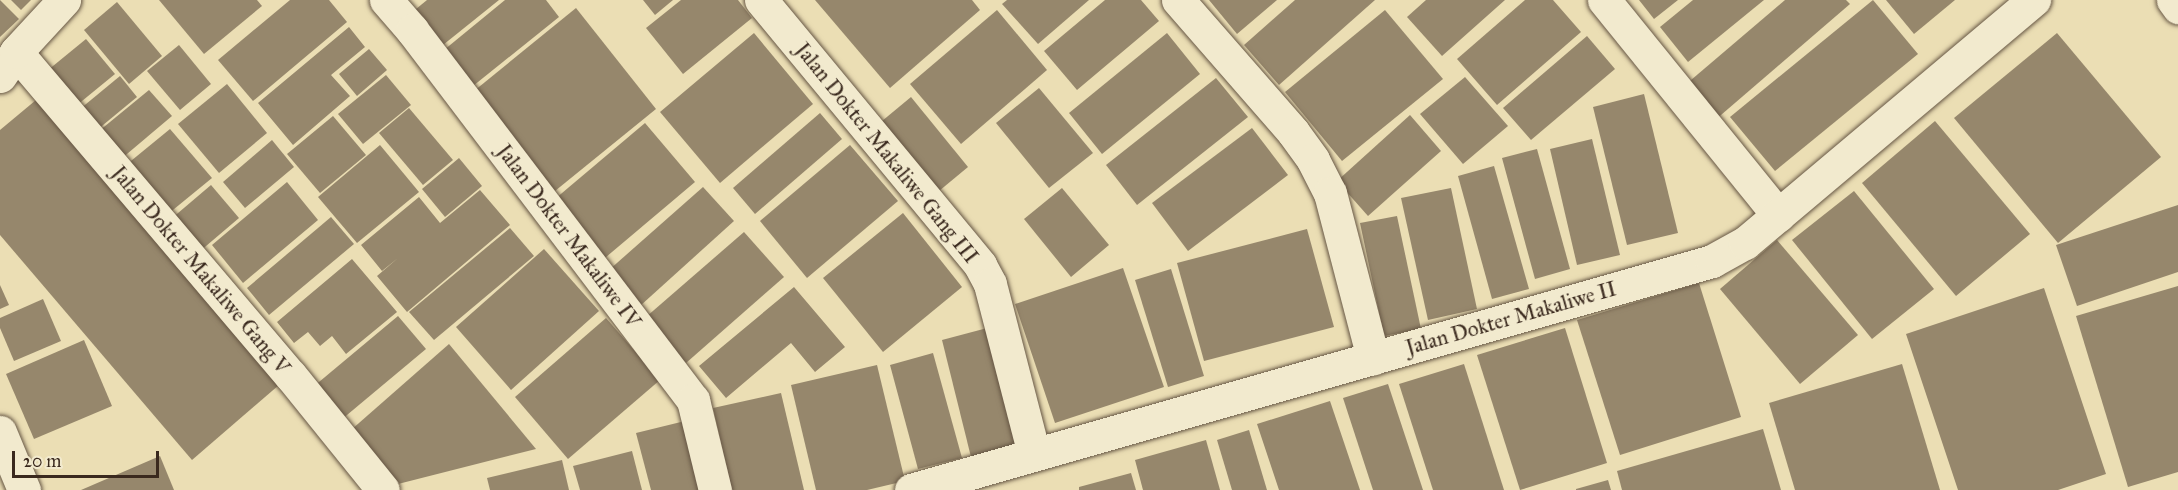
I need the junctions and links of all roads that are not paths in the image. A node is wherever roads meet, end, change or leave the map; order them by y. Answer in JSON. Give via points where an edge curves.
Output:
{"nodes":[{"id":1,"x":64,"y":0,"type":"edge"},
{"id":2,"x":386,"y":0,"type":"edge"},
{"id":3,"x":761,"y":0,"type":"edge"},
{"id":4,"x":1178,"y":0,"type":"edge"},
{"id":5,"x":1604,"y":0,"type":"edge"},
{"id":6,"x":2034,"y":0,"type":"edge"},
{"id":7,"x":2173,"y":0,"type":"edge"},
{"id":8,"x":2178,"y":7,"type":"edge"},
{"id":9,"x":8,"y":64,"type":"edge"},
{"id":10,"x":1779,"y":216,"type":"junction"},
{"id":11,"x":1373,"y":358,"type":"junction"},
{"id":12,"x":0,"y":432,"type":"edge"},
{"id":13,"x":1034,"y":454,"type":"junction"},
{"id":14,"x":24,"y":490,"type":"edge"},
{"id":15,"x":382,"y":490,"type":"edge"},
{"id":16,"x":715,"y":490,"type":"edge"},
{"id":17,"x":911,"y":490,"type":"edge"}],
"edges":[{"from":1,"to":9,"type":"street"},
{"from":2,"to":16,"type":"street","name":"Jalan Dokter Makaliwe IV","via":[[693,399]]},
{"from":3,"to":13,"type":"street","name":"Jalan Dokter Makaliwe Gang III","via":[[980,265],[990,284]]},
{"from":4,"to":11,"type":"street","via":[[1313,160],[1330,193]]},
{"from":5,"to":10,"type":"street"},
{"from":6,"to":10,"type":"street","name":"Jalan Dokter Makaliwe II"},
{"from":7,"to":8,"type":"street"},
{"from":9,"to":15,"type":"street","name":"Jalan Dokter Makaliwe Gang V","via":[[283,367]]},
{"from":10,"to":11,"type":"street","name":"Jalan Dokter Makaliwe II","via":[[1745,243],[1712,261]]},
{"from":11,"to":13,"type":"street","name":"Jalan Dokter Makaliwe II"},
{"from":12,"to":14,"type":"street"},
{"from":13,"to":17,"type":"street","name":"Jalan Dokter Makaliwe II"}]}
